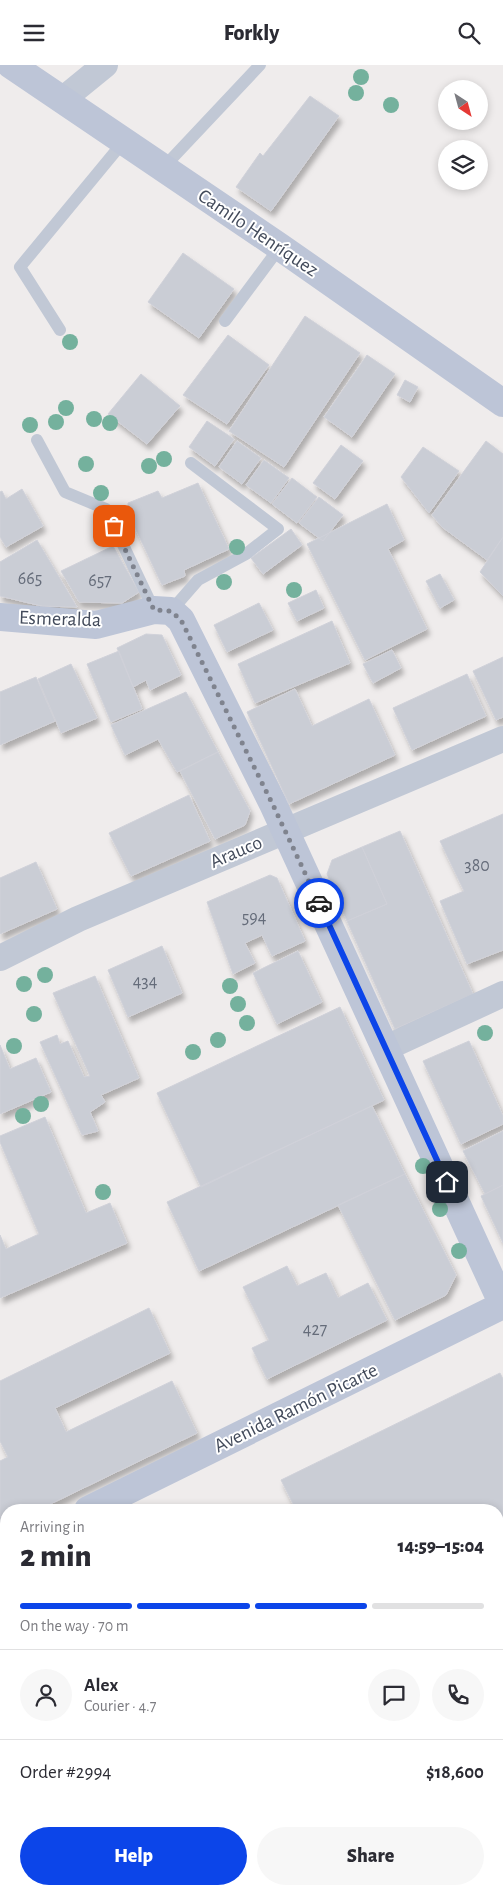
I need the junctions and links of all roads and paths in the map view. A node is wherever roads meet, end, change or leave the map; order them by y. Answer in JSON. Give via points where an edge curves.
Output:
{"nodes":[{"id":1,"x":10,"y":65,"type":"edge"},
{"id":2,"x":104,"y":65,"type":"edge"},
{"id":3,"x":260,"y":65,"type":"edge"},
{"id":4,"x":62,"y":100,"type":"junction"},
{"id":5,"x":124,"y":141,"type":"junction"},
{"id":6,"x":163,"y":168,"type":"junction"},
{"id":7,"x":280,"y":247,"type":"junction"},
{"id":8,"x":225,"y":321,"type":"dead end"},
{"id":9,"x":60,"y":330,"type":"dead end"},
{"id":10,"x":503,"y":403,"type":"edge"},
{"id":11,"x":37,"y":440,"type":"dead end"},
{"id":12,"x":191,"y":463,"type":"dead end"},
{"id":13,"x":162,"y":611,"type":"junction"},
{"id":14,"x":0,"y":617,"type":"edge"},
{"id":15,"x":503,"y":739,"type":"edge"},
{"id":16,"x":285,"y":831,"type":"junction"},
{"id":17,"x":0,"y":958,"type":"edge"},
{"id":18,"x":503,"y":994,"type":"edge"},
{"id":19,"x":386,"y":1048,"type":"junction"},
{"id":20,"x":503,"y":1305,"type":"edge"},
{"id":21,"x":100,"y":1504,"type":"edge"}],
"edges":[{"from":1,"to":4,"type":"street","name":"Camilo Henríquez"},
{"from":2,"to":4,"type":"street"},
{"from":3,"to":6,"type":"lane"},
{"from":4,"to":5,"type":"street","name":"Camilo Henríquez"},
{"from":5,"to":6,"type":"street","name":"Camilo Henríquez"},
{"from":5,"to":9,"type":"lane","via":[[20,267]]},
{"from":6,"to":7,"type":"street","name":"Camilo Henríquez"},
{"from":7,"to":8,"type":"lane"},
{"from":7,"to":10,"type":"street","name":"Camilo Henríquez"},
{"from":11,"to":13,"type":"lane","via":[[65,492],[106,509]]},
{"from":12,"to":13,"type":"lane","via":[[278,529],[246,554],[198,580]]},
{"from":13,"to":14,"type":"street","name":"Esmeralda","via":[[96,625]]},
{"from":13,"to":16,"type":"street","via":[[181,620]]},
{"from":15,"to":16,"type":"street","name":"Arauco"},
{"from":16,"to":17,"type":"street","name":"Arauco","via":[[78,919]]},
{"from":16,"to":19,"type":"street"},
{"from":18,"to":19,"type":"street"},
{"from":19,"to":20,"type":"street"},
{"from":20,"to":21,"type":"street","name":"Avenida Ramón Picarte"}]}
